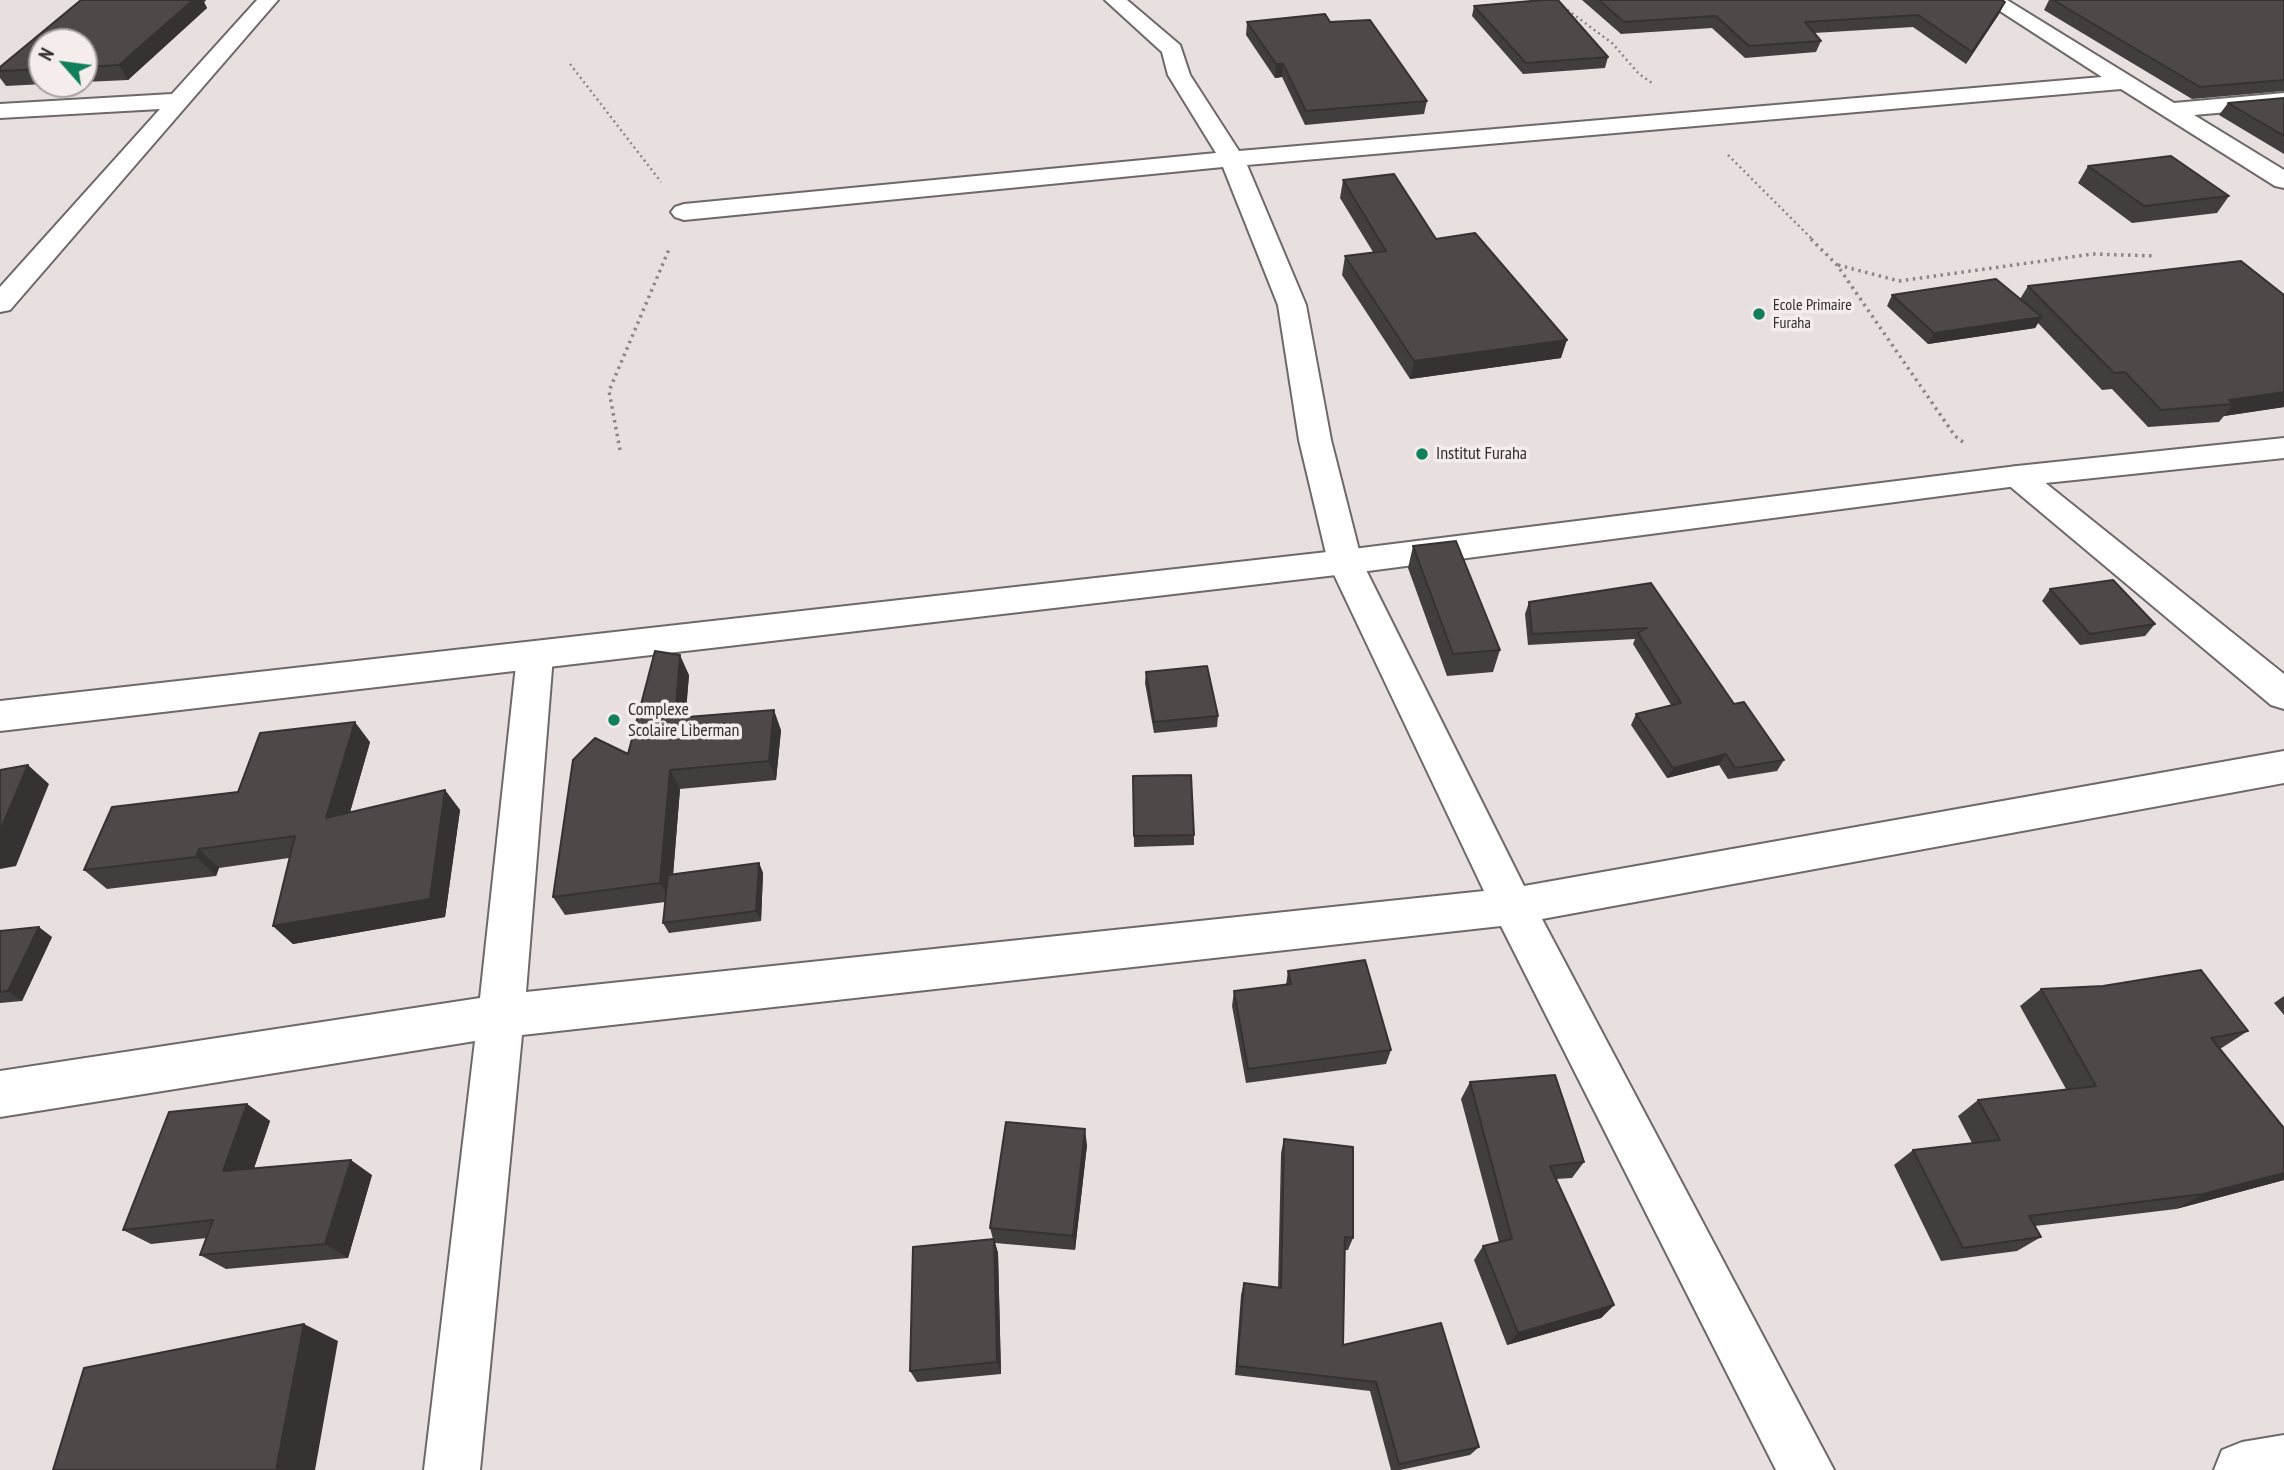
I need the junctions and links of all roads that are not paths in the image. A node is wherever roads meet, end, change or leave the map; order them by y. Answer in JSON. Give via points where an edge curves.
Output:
{"nodes":[{"id":1,"x":268,"y":0,"type":"edge"},
{"id":2,"x":1115,"y":0,"type":"edge"},
{"id":3,"x":1997,"y":2,"type":"edge"},
{"id":4,"x":2040,"y":2,"type":"dead end"},
{"id":5,"x":2126,"y":82,"type":"junction"},
{"id":6,"x":2284,"y":100,"type":"edge"},
{"id":7,"x":178,"y":101,"type":"junction"},
{"id":8,"x":2172,"y":110,"type":"junction"},
{"id":9,"x":0,"y":111,"type":"edge"},
{"id":10,"x":1232,"y":159,"type":"junction"},
{"id":11,"x":2284,"y":181,"type":"edge"},
{"id":12,"x":684,"y":212,"type":"road end"},
{"id":13,"x":40,"y":258,"type":"junction"},
{"id":14,"x":0,"y":260,"type":"edge"},
{"id":15,"x":0,"y":304,"type":"edge"},
{"id":16,"x":2284,"y":448,"type":"edge"},
{"id":17,"x":2017,"y":476,"type":"junction"},
{"id":18,"x":1345,"y":562,"type":"junction"},
{"id":19,"x":535,"y":656,"type":"junction"},
{"id":20,"x":2284,"y":695,"type":"edge"},
{"id":21,"x":0,"y":716,"type":"edge"},
{"id":22,"x":2284,"y":767,"type":"edge"},
{"id":23,"x":1513,"y":906,"type":"junction"},
{"id":24,"x":501,"y":1016,"type":"junction"},
{"id":25,"x":0,"y":1094,"type":"edge"},
{"id":26,"x":2284,"y":1463,"type":"edge"},
{"id":27,"x":452,"y":1470,"type":"edge"},
{"id":28,"x":1806,"y":1470,"type":"edge"},
{"id":29,"x":2242,"y":1470,"type":"edge"}],
"edges":[{"from":1,"to":7,"type":"street"},
{"from":2,"to":10,"type":"street","via":[[1172,50],[1179,75]]},
{"from":3,"to":4,"type":"street"},
{"from":3,"to":5,"type":"street"},
{"from":5,"to":8,"type":"street"},
{"from":5,"to":10,"type":"street"},
{"from":6,"to":8,"type":"street"},
{"from":7,"to":9,"type":"street"},
{"from":7,"to":13,"type":"street"},
{"from":8,"to":11,"type":"street"},
{"from":10,"to":12,"type":"street"},
{"from":10,"to":18,"type":"street","via":[[1292,305],[1315,440]]},
{"from":13,"to":14,"type":"street"},
{"from":13,"to":15,"type":"street"},
{"from":16,"to":17,"type":"street"},
{"from":17,"to":18,"type":"street"},
{"from":17,"to":20,"type":"street"},
{"from":18,"to":19,"type":"street"},
{"from":18,"to":23,"type":"street"},
{"from":19,"to":21,"type":"street"},
{"from":19,"to":24,"type":"street"},
{"from":22,"to":23,"type":"street"},
{"from":23,"to":24,"type":"street"},
{"from":23,"to":28,"type":"street"},
{"from":24,"to":25,"type":"street"},
{"from":24,"to":27,"type":"street"},
{"from":26,"to":29,"type":"street"}]}
